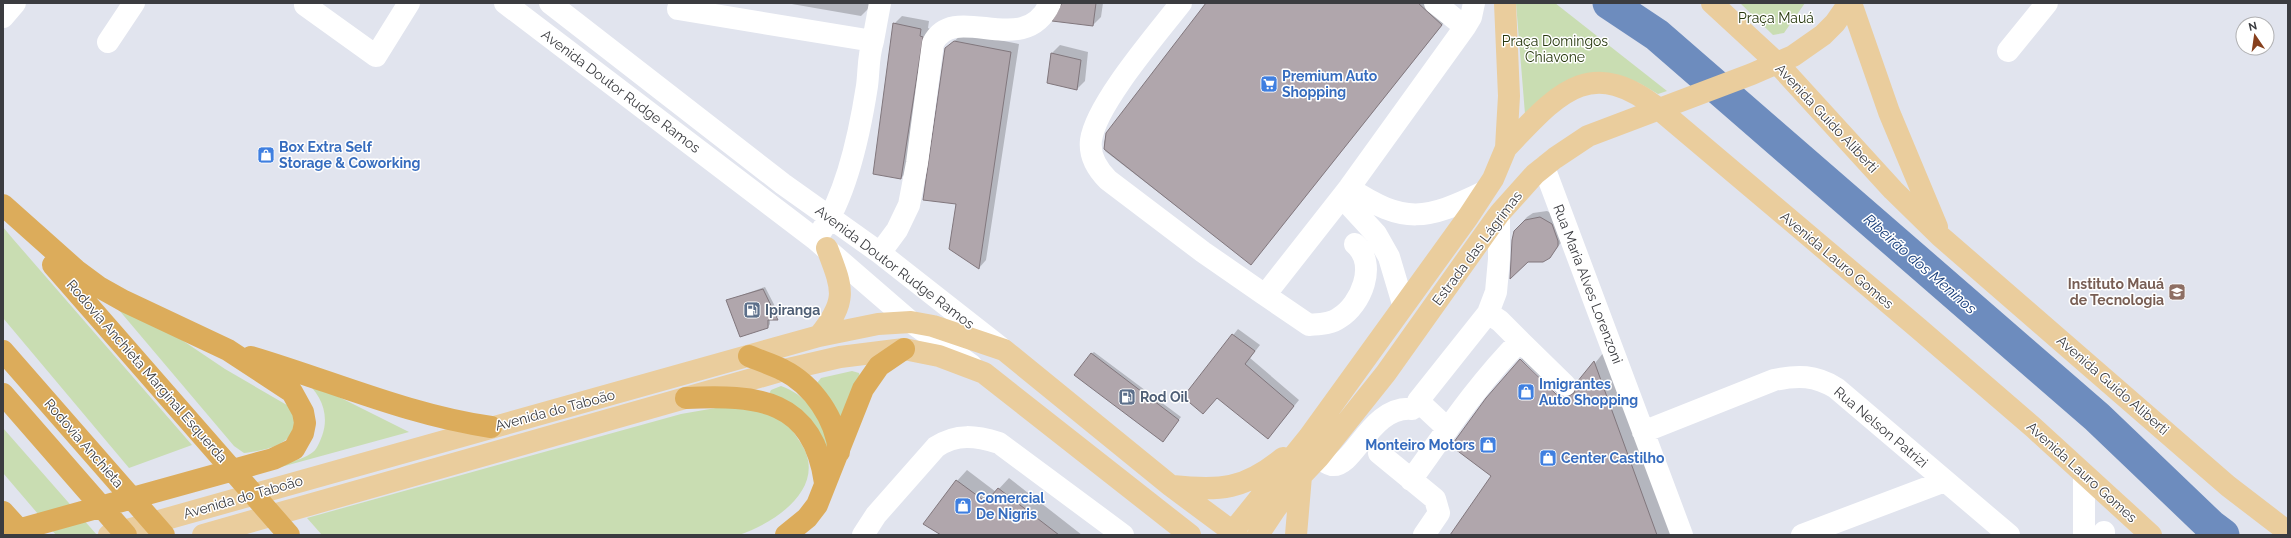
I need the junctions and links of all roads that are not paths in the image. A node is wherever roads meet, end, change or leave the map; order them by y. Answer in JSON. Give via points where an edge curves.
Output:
{"nodes":[{"id":1,"x":15,"y":3,"type":"edge"},
{"id":2,"x":134,"y":3,"type":"edge"},
{"id":3,"x":409,"y":3,"type":"edge"},
{"id":4,"x":505,"y":3,"type":"edge"},
{"id":5,"x":550,"y":3,"type":"edge"},
{"id":6,"x":880,"y":3,"type":"edge"},
{"id":7,"x":1050,"y":3,"type":"edge"},
{"id":8,"x":1181,"y":3,"type":"edge"},
{"id":9,"x":1435,"y":3,"type":"edge"},
{"id":10,"x":1474,"y":3,"type":"edge"},
{"id":11,"x":1505,"y":3,"type":"edge"},
{"id":12,"x":1712,"y":3,"type":"edge"},
{"id":13,"x":1850,"y":3,"type":"edge"},
{"id":14,"x":2048,"y":3,"type":"edge"},
{"id":15,"x":305,"y":5,"type":"dead end"},
{"id":16,"x":678,"y":9,"type":"dead end"},
{"id":17,"x":3,"y":17,"type":"edge"},
{"id":18,"x":1465,"y":27,"type":"junction"},
{"id":19,"x":873,"y":41,"type":"junction"},
{"id":20,"x":108,"y":42,"type":"dead end"},
{"id":21,"x":2008,"y":51,"type":"dead end"},
{"id":22,"x":1777,"y":63,"type":"junction"},
{"id":23,"x":1667,"y":107,"type":"junction"},
{"id":24,"x":1506,"y":148,"type":"junction"},
{"id":25,"x":1544,"y":167,"type":"junction"},
{"id":26,"x":1484,"y":192,"type":"junction"},
{"id":27,"x":1345,"y":193,"type":"junction"},
{"id":28,"x":3,"y":205,"type":"edge"},
{"id":29,"x":3,"y":208,"type":"edge"},
{"id":30,"x":1499,"y":214,"type":"junction"},
{"id":31,"x":830,"y":218,"type":"junction"},
{"id":32,"x":1940,"y":236,"type":"junction"},
{"id":33,"x":821,"y":244,"type":"junction"},
{"id":34,"x":1355,"y":244,"type":"dead end"},
{"id":35,"x":880,"y":253,"type":"junction"},
{"id":36,"x":1265,"y":295,"type":"junction"},
{"id":37,"x":1403,"y":304,"type":"junction"},
{"id":38,"x":1488,"y":313,"type":"junction"},
{"id":39,"x":911,"y":322,"type":"junction"},
{"id":40,"x":818,"y":336,"type":"junction"},
{"id":41,"x":1520,"y":341,"type":"junction"},
{"id":42,"x":904,"y":349,"type":"junction"},
{"id":43,"x":228,"y":350,"type":"junction"},
{"id":44,"x":1004,"y":350,"type":"junction"},
{"id":45,"x":3,"y":351,"type":"edge"},
{"id":46,"x":748,"y":356,"type":"junction"},
{"id":47,"x":784,"y":370,"type":"junction"},
{"id":48,"x":984,"y":373,"type":"junction"},
{"id":49,"x":1565,"y":385,"type":"dead end"},
{"id":50,"x":3,"y":394,"type":"edge"},
{"id":51,"x":686,"y":398,"type":"junction"},
{"id":52,"x":1412,"y":409,"type":"dead end"},
{"id":53,"x":491,"y":427,"type":"junction"},
{"id":54,"x":1448,"y":429,"type":"junction"},
{"id":55,"x":1643,"y":432,"type":"junction"},
{"id":56,"x":1309,"y":437,"type":"junction"},
{"id":57,"x":839,"y":452,"type":"junction"},
{"id":58,"x":1379,"y":454,"type":"dead end"},
{"id":59,"x":1318,"y":457,"type":"junction"},
{"id":60,"x":2084,"y":474,"type":"junction"},
{"id":61,"x":1301,"y":476,"type":"junction"},
{"id":62,"x":1411,"y":480,"type":"junction"},
{"id":63,"x":1945,"y":481,"type":"junction"},
{"id":64,"x":825,"y":483,"type":"junction"},
{"id":65,"x":1171,"y":486,"type":"junction"},
{"id":66,"x":3,"y":512,"type":"edge"},
{"id":67,"x":2288,"y":532,"type":"edge"},
{"id":68,"x":3,"y":534,"type":"edge"},
{"id":69,"x":1233,"y":534,"type":"edge"},
{"id":70,"x":2097,"y":534,"type":"edge"},
{"id":71,"x":24,"y":535,"type":"edge"},
{"id":72,"x":109,"y":535,"type":"edge"},
{"id":73,"x":126,"y":535,"type":"edge"},
{"id":74,"x":164,"y":535,"type":"edge"},
{"id":75,"x":203,"y":535,"type":"edge"},
{"id":76,"x":289,"y":535,"type":"edge"},
{"id":77,"x":786,"y":535,"type":"edge"},
{"id":78,"x":863,"y":535,"type":"edge"},
{"id":79,"x":1123,"y":535,"type":"edge"},
{"id":80,"x":1190,"y":535,"type":"edge"},
{"id":81,"x":1258,"y":535,"type":"edge"},
{"id":82,"x":1296,"y":535,"type":"edge"},
{"id":83,"x":1424,"y":535,"type":"edge"},
{"id":84,"x":1682,"y":535,"type":"edge"},
{"id":85,"x":1802,"y":535,"type":"edge"},
{"id":86,"x":2009,"y":535,"type":"edge"},
{"id":87,"x":2151,"y":535,"type":"edge"}],
"edges":[{"from":1,"to":17,"type":"street"},
{"from":2,"to":20,"type":"street"},
{"from":3,"to":15,"type":"street","via":[[376,56]]},
{"from":4,"to":33,"type":"street","name":"Avenida Doutor Rudge Ramos"},
{"from":5,"to":31,"type":"street","name":"Avenida Doutor Rudge Ramos"},
{"from":6,"to":19,"type":"street"},
{"from":7,"to":35,"type":"street","via":[[1039,20],[1024,27],[1012,29],[957,25],[947,27],[938,34],[933,43],[909,205],[898,230]]},
{"from":8,"to":36,"type":"street","via":[[1107,102],[1096,122],[1091,141],[1093,158],[1098,170],[1108,180],[1202,252]]},
{"from":9,"to":18,"type":"street"},
{"from":10,"to":18,"type":"street","via":[[1471,17]]},
{"from":11,"to":24,"type":"main road","name":"Estrada das Lágrimas","via":[[1509,96]]},
{"from":12,"to":22,"type":"main road","name":"Avenida Guido Aliberti"},
{"from":13,"to":22,"type":"main road","name":"Estrada das Lágrimas","via":[[1823,35],[1793,56]]},
{"from":13,"to":32,"type":"main road","name":"Avenida Guido Aliberti","via":[[1888,112]]},
{"from":14,"to":21,"type":"street"},
{"from":16,"to":19,"type":"street"},
{"from":18,"to":27,"type":"street"},
{"from":19,"to":31,"type":"street","via":[[869,51],[867,86],[852,155],[838,202]]},
{"from":22,"to":23,"type":"main road","name":"Estrada das Lágrimas"},
{"from":22,"to":32,"type":"main road","name":"Avenida Guido Aliberti","via":[[1893,190]]},
{"from":23,"to":24,"type":"main road","name":"Avenida Lauro Gomes","via":[[1621,85],[1606,82],[1586,85],[1572,89],[1549,105]]},
{"from":23,"to":25,"type":"main road","name":"Estrada das Lágrimas","via":[[1588,136]]},
{"from":23,"to":60,"type":"main road","name":"Avenida Lauro Gomes"},
{"from":24,"to":26,"type":"main road","name":"Estrada das Lágrimas"},
{"from":25,"to":30,"type":"main road","name":"Estrada das Lágrimas"},
{"from":25,"to":55,"type":"street","name":"Rua Maria Alves Lorenzoni"},
{"from":26,"to":27,"type":"street","via":[[1453,207],[1425,214],[1404,215]]},
{"from":26,"to":37,"type":"main road","name":"Estrada das Lágrimas"},
{"from":27,"to":36,"type":"street"},
{"from":27,"to":37,"type":"street","via":[[1376,234],[1389,257]]},
{"from":28,"to":43,"type":"highway","via":[[76,270],[99,287]]},
{"from":29,"to":76,"type":"highway","name":"Rodovia Anchieta Marginal Esquerda"},
{"from":30,"to":38,"type":"street","via":[[1500,260],[1496,292]]},
{"from":30,"to":59,"type":"main road","name":"Estrada das Lágrimas","via":[[1386,373]]},
{"from":31,"to":33,"type":"street"},
{"from":31,"to":35,"type":"street","name":"Avenida Doutor Rudge Ramos"},
{"from":32,"to":67,"type":"main road","name":"Avenida Guido Aliberti","via":[[2228,486]]},
{"from":33,"to":39,"type":"street","name":"Avenida Doutor Rudge Ramos"},
{"from":33,"to":40,"type":"main road","via":[[837,274],[840,297],[838,309]]},
{"from":34,"to":36,"type":"street","via":[[1361,252],[1366,274],[1363,287],[1352,306],[1340,318],[1332,322],[1309,325]]},
{"from":35,"to":44,"type":"street","name":"Avenida Doutor Rudge Ramos"},
{"from":37,"to":56,"type":"main road","name":"Estrada das Lágrimas"},
{"from":38,"to":41,"type":"street"},
{"from":38,"to":54,"type":"street","via":[[1418,401]]},
{"from":39,"to":40,"type":"main road","name":"Avenida do Taboão","via":[[878,324]]},
{"from":39,"to":44,"type":"main road","name":"Avenida do Taboão","via":[[933,326]]},
{"from":39,"to":48,"type":"street","name":"Avenida Doutor Rudge Ramos"},
{"from":40,"to":46,"type":"main road","name":"Avenida do Taboão"},
{"from":41,"to":49,"type":"street"},
{"from":41,"to":54,"type":"street"},
{"from":42,"to":47,"type":"main road","name":"Avenida do Taboão","via":[[840,358]]},
{"from":42,"to":48,"type":"main road","name":"Avenida do Taboão","via":[[939,356]]},
{"from":42,"to":57,"type":"highway","via":[[884,362],[870,378]]},
{"from":43,"to":53,"type":"highway","via":[[314,376],[408,410],[454,422]]},
{"from":43,"to":68,"type":"highway","via":[[287,388],[299,401],[305,427],[302,438],[294,449],[273,459]]},
{"from":44,"to":65,"type":"main road","name":"Avenida Doutor Rudge Ramos"},
{"from":45,"to":74,"type":"highway","name":"Rodovia Anchieta"},
{"from":46,"to":47,"type":"highway"},
{"from":46,"to":53,"type":"main road","name":"Avenida do Taboão"},
{"from":47,"to":51,"type":"main road","name":"Avenida do Taboão"},
{"from":47,"to":57,"type":"highway","via":[[802,384],[824,410],[834,426]]},
{"from":48,"to":80,"type":"main road","name":"Avenida Doutor Rudge Ramos"},
{"from":50,"to":73,"type":"highway","name":"Rodovia Anchieta"},
{"from":51,"to":64,"type":"highway","via":[[739,397],[773,404],[782,409],[795,418],[806,431],[820,460]]},
{"from":51,"to":75,"type":"main road","name":"Avenida do Taboão"},
{"from":52,"to":59,"type":"street","via":[[1398,409],[1388,414],[1338,464],[1332,465]]},
{"from":53,"to":72,"type":"main road","name":"Avenida do Taboão"},
{"from":54,"to":62,"type":"street"},
{"from":55,"to":63,"type":"street","name":"Rua Nelson Patrizi","via":[[1774,380],[1807,376],[1822,380],[1836,388]]},
{"from":55,"to":84,"type":"street","name":"Rua Maria Alves Lorenzoni"},
{"from":56,"to":65,"type":"main road","via":[[1271,468],[1241,484],[1210,490]]},
{"from":56,"to":69,"type":"main road","name":"Estrada das Lágrimas"},
{"from":57,"to":64,"type":"highway"},
{"from":58,"to":62,"type":"street"},
{"from":59,"to":61,"type":"main road","name":"Estrada das Lágrimas"},
{"from":60,"to":70,"type":"street"},
{"from":60,"to":87,"type":"main road","name":"Avenida Lauro Gomes"},
{"from":61,"to":81,"type":"main road","name":"Estrada das Lágrimas"},
{"from":61,"to":82,"type":"main road"},
{"from":62,"to":83,"type":"street","via":[[1428,491],[1439,506],[1439,513]]},
{"from":63,"to":85,"type":"street"},
{"from":63,"to":86,"type":"street","name":"Rua Nelson Patrizi"},
{"from":64,"to":77,"type":"highway","via":[[812,511]]},
{"from":65,"to":69,"type":"main road","name":"Avenida Doutor Rudge Ramos"},
{"from":66,"to":71,"type":"highway"},
{"from":78,"to":79,"type":"street","via":[[881,509],[936,447],[947,440],[964,436],[981,437],[998,443]]}]}
